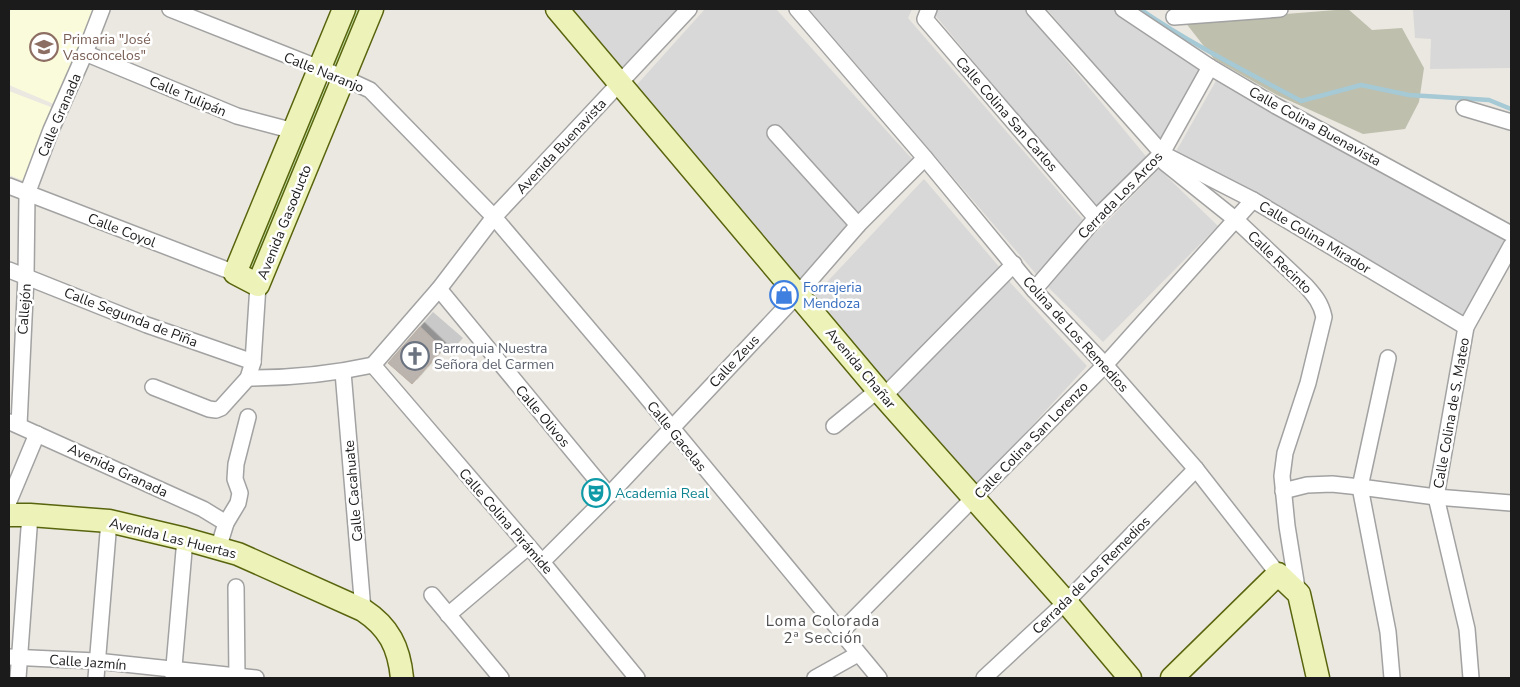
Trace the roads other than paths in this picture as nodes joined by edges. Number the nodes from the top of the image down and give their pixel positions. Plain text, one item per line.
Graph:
1 (102, 9) edge
2 (170, 9) edge
3 (344, 9) edge
4 (372, 9) edge
5 (557, 9) edge
6 (688, 9) edge
7 (797, 9) edge
8 (929, 9) edge
9 (1034, 9) edge
10 (1123, 9) edge
11 (1280, 9) edge
12 (1174, 17) dead end
13 (85, 53) junction
14 (1210, 67) junction
15 (320, 70) junction
16 (342, 78) junction
17 (620, 83) junction
18 (1464, 108) dead end
19 (1511, 122) edge
20 (294, 131) junction
21 (775, 133) dead end
22 (1162, 153) junction
23 (925, 158) junction
24 (9, 186) edge
25 (27, 194) junction
26 (1252, 200) junction
27 (494, 217) junction
28 (1096, 218) junction
29 (1235, 219) junction
30 (858, 225) junction
31 (1511, 234) edge
32 (1511, 246) edge
33 (1014, 264) junction
34 (9, 270) edge
35 (235, 273) junction
36 (26, 276) junction
37 (258, 286) junction
38 (439, 290) junction
39 (1034, 290) junction
40 (798, 294) junction
41 (1466, 327) junction
42 (1388, 358) dead end
43 (253, 362) junction
44 (1104, 364) junction
45 (15, 365) edge
46 (373, 365) junction
47 (343, 372) junction
48 (248, 378) junction
49 (153, 387) dead end
50 (881, 393) junction
51 (248, 417) dead end
52 (14, 423) edge
53 (834, 426) dead end
54 (671, 428) junction
55 (37, 434) junction
56 (1196, 469) junction
57 (1360, 486) junction
58 (1283, 491) junction
59 (609, 496) junction
60 (1436, 497) junction
61 (974, 498) junction
62 (9, 501) edge
63 (1511, 503) edge
64 (19, 515) edge
65 (109, 521) junction
66 (226, 523) junction
67 (185, 539) junction
68 (528, 547) junction
69 (218, 549) junction
70 (542, 562) junction
71 (1278, 574) junction
72 (236, 587) dead end
73 (432, 594) dead end
74 (1298, 594) junction
75 (1066, 602) junction
76 (363, 610) junction
77 (448, 615) junction
78 (840, 632) junction
79 (858, 654) junction
80 (14, 657) edge
81 (96, 661) junction
82 (173, 674) edge
83 (18, 678) edge
84 (96, 678) edge
85 (237, 678) edge
86 (256, 678) edge
87 (402, 678) edge
88 (501, 678) edge
89 (637, 678) edge
90 (815, 678) edge
91 (878, 678) edge
92 (984, 678) edge
93 (1130, 678) edge
94 (1172, 678) edge
95 (1318, 678) edge
96 (1392, 678) edge
97 (1471, 678) edge

1 - 13 street, Calle Granada
2 - 15 street, Calle Naranjo
3 - 15 street, Avenida Gasoducto
4 - 16 street, Avenida Gasoducto
5 - 17 street, Avenida Chañar
6 - 17 street, Avenida Buenavista
7 - 23 street, Colina de Los Remedios
8 - 28 street, Calle Colina San Carlos
9 - 22 street, Calle Recinto
10 - 14 street, Calle Colina Buenavista
11 - 12 street
13 - 20 street, Calle Tulipán
13 - 25 street, Calle Granada
14 - 22 street, Cerrada Los Arcos
14 - 31 street, Calle Colina Buenavista
15 - 16 street, Calle Naranjo
15 - 20 street, Avenida Gasoducto
16 - 27 street, Calle Naranjo
16 - 37 street, Avenida Gasoducto
17 - 27 street, Avenida Buenavista
17 - 40 street, Avenida Chañar
18 - 19 street
20 - 35 street, Avenida Gasoducto
21 - 30 street
22 - 26 street, Calle Colina Mirador
22 - 28 street, Cerrada Los Arcos
22 - 29 street, Calle Recinto
23 - 30 street, Calle Zeus
23 - 33 street, Colina de Los Remedios
24 - 25 street, Calle Coyol
25 - 35 street, Calle Coyol
25 - 36 street, Callejón
26 - 29 street, Calle Colina San Lorenzo
26 - 41 street, Calle Colina Mirador
27 - 38 street, Avenida Buenavista
27 - 54 street, Calle Gacelas
28 - 39 street, Cerrada Los Arcos
29 - 44 street, Calle Colina San Lorenzo
29 - 58 street, Calle Recinto
30 - 40 street, Calle Zeus
32 - 41 street, Calle Colina de S. Mateo
33 - 39 street, Colina de Los Remedios
33 - 50 street
34 - 36 street, Calle Segunda de Piña
35 - 37 street, Avenida Gasoducto
36 - 43 street, Calle Segunda de Piña
36 - 45 street, Callejón
37 - 43 street
38 - 46 street, Avenida Buenavista
38 - 59 street, Calle Olivos
39 - 44 street, Colina de Los Remedios
40 - 50 street, Avenida Chañar
40 - 54 street, Calle Zeus
41 - 60 street, Calle Colina de S. Mateo
42 - 57 street
43 - 48 street
44 - 56 street, Colina de Los Remedios
44 - 61 street, Calle Colina San Lorenzo
45 - 52 street, Callejón
46 - 47 street
46 - 68 street, Calle Colina Pirámide
47 - 48 street
47 - 76 street, Calle Cacahuate
48 - 49 street
50 - 53 street
50 - 61 street, Avenida Chañar
51 - 66 street
52 - 55 street, Avenida Granada
54 - 59 street, Calle Zeus
54 - 78 street, Calle Gacelas
55 - 62 street
55 - 66 street, Avenida Granada
56 - 71 street, Colina de Los Remedios
56 - 75 street, Cerrada de Los Remedios
57 - 58 street
57 - 60 street
57 - 96 street
58 - 74 street, Calle Recinto
59 - 70 street, Calle Zeus
60 - 63 street
60 - 97 street, Calle Colina de S. Mateo
61 - 75 street, Avenida Chañar
61 - 78 street, Calle Colina San Lorenzo
64 - 65 street, Avenida Las Huertas
64 - 80 street
65 - 67 street, Avenida Las Huertas
65 - 81 street
66 - 69 street
67 - 69 street, Avenida Las Huertas
67 - 82 street
68 - 70 street, Calle Colina Pirámide
68 - 77 street
69 - 76 street, Avenida Las Huertas
70 - 89 street, Calle Colina Pirámide
71 - 74 street, Colina de Los Remedios
71 - 94 street
72 - 85 street
73 - 77 street
74 - 95 street
75 - 92 street, Cerrada de Los Remedios
75 - 93 street, Avenida Chañar
76 - 87 street, Avenida Las Huertas
77 - 88 street
78 - 79 street, Calle Gacelas
79 - 90 street
79 - 91 street, Calle Gacelas
80 - 81 street, Calle Jazmín
80 - 83 street
81 - 82 street, Calle Jazmín
81 - 84 street
82 - 85 street, Calle Jazmín
85 - 86 street, Calle Jazmín

